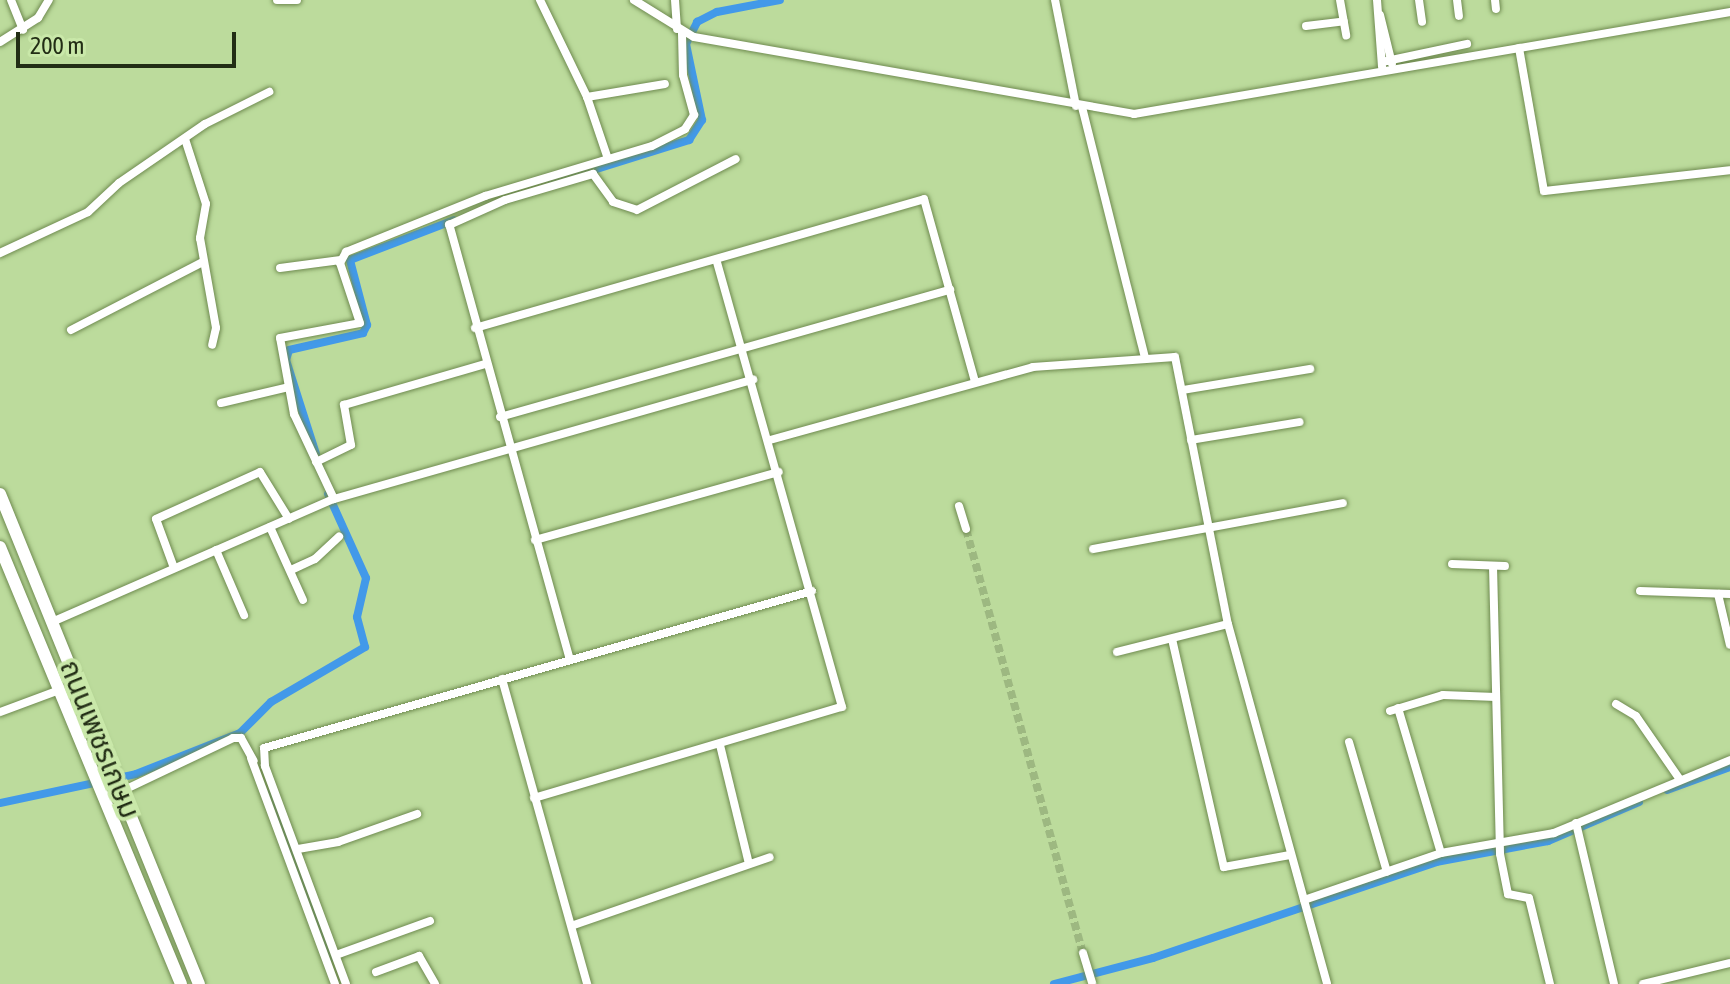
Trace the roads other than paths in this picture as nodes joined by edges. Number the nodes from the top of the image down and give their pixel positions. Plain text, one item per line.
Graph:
1 (11, 0) edge
2 (49, 0) edge
3 (277, 0) edge
4 (297, 0) edge
5 (540, 0) edge
6 (634, 0) edge
7 (675, 0) edge
8 (1055, 0) edge
9 (1340, 0) edge
10 (1377, 0) edge
11 (1419, 0) edge
12 (1457, 0) edge
13 (1730, 12) edge
14 (1459, 16) dead end
15 (1344, 21) junction
16 (1422, 22) dead end
17 (1306, 26) dead end
18 (23, 30) junction
19 (681, 32) junction
20 (1346, 35) dead end
21 (0, 42) edge
22 (1467, 44) dead end
23 (1519, 48) junction
24 (1387, 61) junction
25 (1394, 72) junction
26 (1383, 73) junction
27 (665, 84) dead end
28 (269, 92) dead end
29 (587, 97) junction
30 (1079, 106) junction
31 (185, 139) junction
32 (608, 159) junction
33 (736, 159) dead end
34 (1730, 170) edge
35 (0, 253) edge
36 (340, 260) junction
37 (716, 260) junction
38 (203, 262) junction
39 (280, 268) dead end
40 (950, 290) junction
41 (475, 328) junction
42 (71, 330) dead end
43 (212, 345) dead end
44 (743, 347) junction
45 (1145, 358) junction
46 (485, 364) junction
47 (1310, 369) dead end
48 (753, 380) junction
49 (975, 382) junction
50 (285, 388) junction
51 (1183, 390) junction
52 (221, 403) dead end
53 (500, 417) junction
54 (1300, 422) dead end
55 (770, 440) junction
56 (1191, 440) junction
57 (510, 450) junction
58 (316, 462) junction
59 (779, 472) junction
60 (0, 494) edge
61 (331, 500) junction
62 (1343, 503) dead end
63 (959, 506) dead end
64 (289, 519) junction
65 (1206, 526) junction
66 (270, 527) junction
67 (966, 529) tunnel mouth
68 (339, 537) dead end
69 (535, 540) junction
70 (0, 547) edge
71 (1093, 549) dead end
72 (216, 550) junction
73 (1452, 564) dead end
74 (1493, 566) junction
75 (1505, 566) dead end
76 (174, 568) junction
77 (291, 570) junction
78 (812, 591) junction
79 (1640, 591) dead end
80 (1718, 594) junction
81 (1730, 594) edge
82 (303, 600) dead end
83 (244, 615) dead end
84 (52, 622) junction
85 (1228, 624) junction
86 (1172, 639) junction
87 (1730, 645) edge
88 (1117, 652) dead end
89 (570, 660) junction
90 (502, 679) junction
91 (59, 690) junction
92 (1496, 697) junction
93 (1616, 704) dead end
94 (0, 712) edge
95 (1349, 742) dead end
96 (720, 745) junction
97 (252, 760) junction
98 (1730, 760) edge
99 (264, 766) junction
100 (1679, 778) junction
101 (118, 783) junction
102 (534, 798) junction
103 (417, 814) dead end
104 (1577, 827) junction
105 (1499, 848) junction
106 (298, 849) junction
107 (1441, 853) junction
108 (1290, 855) junction
109 (770, 857) dead end
110 (749, 864) junction
111 (1387, 872) junction
112 (1305, 904) junction
113 (430, 921) dead end
114 (574, 925) junction
115 (1083, 953) tunnel mouth
116 (336, 955) junction
117 (1730, 963) edge
118 (376, 972) dead end
119 (1091, 980) edge
120 (181, 984) edge
121 (199, 984) edge
122 (335, 984) edge
123 (346, 984) edge
124 (435, 984) edge
125 (587, 984) edge
126 (1327, 984) edge
127 (1550, 984) edge
128 (1614, 984) edge
129 (1643, 984) edge

1 - 18 street
2 - 18 street
3 - 4 street
5 - 29 street
6 - 19 street
7 - 19 street
8 - 30 street
9 - 15 street
10 - 24 street
11 - 16 street
12 - 14 street
13 - 23 street
15 - 17 street
15 - 20 street
18 - 21 street
19 - 30 street
19 - 32 street
22 - 24 street
23 - 25 street
23 - 34 street
24 - 25 street
24 - 26 street
25 - 26 street
26 - 30 street
27 - 29 street
28 - 31 street
29 - 32 street
30 - 45 street
31 - 35 street
31 - 38 street
32 - 36 street
33 - 41 street
36 - 39 street
36 - 50 street
37 - 40 street
37 - 41 street
37 - 44 street
38 - 42 street
38 - 43 street
40 - 44 street
40 - 49 street
41 - 46 street
44 - 48 street
44 - 53 street
45 - 49 street
45 - 51 street
46 - 53 street
46 - 58 street
47 - 51 street
48 - 55 street
48 - 57 street
49 - 55 street
50 - 52 street
50 - 58 street
51 - 56 street
53 - 57 street
54 - 56 street
55 - 59 street
56 - 65 street
57 - 61 street
57 - 69 street
58 - 61 street
59 - 69 street
59 - 78 street
60 - 84 main road, ถนนเพชรเกษม
61 - 64 street
62 - 65 street
63 - 67 street
64 - 66 street
64 - 76 street
65 - 71 street
65 - 85 street
66 - 72 street
66 - 77 street
68 - 77 street
69 - 89 street
70 - 91 main road, ถนนเพชรเกษม
72 - 76 street
72 - 83 street
73 - 74 street
74 - 75 street
74 - 92 street
76 - 84 street
77 - 82 street
78 - 89 street
78 - 96 street
79 - 80 street
80 - 81 street
80 - 87 street
84 - 101 main road, ถนนเพชรเกษม
85 - 86 street
85 - 108 street
86 - 88 street
86 - 108 street
89 - 90 street
90 - 99 street
90 - 102 street
91 - 94 street
91 - 120 main road, ถนนเพชรเกษม
92 - 105 street
92 - 107 street
93 - 100 street
95 - 111 street
96 - 102 street
96 - 110 street
97 - 99 street
97 - 101 street
97 - 122 street
98 - 100 street
99 - 106 street
100 - 104 street
101 - 121 main road, ถนนเพชรเกษม
102 - 114 street
103 - 106 street
104 - 105 street
104 - 128 street
105 - 107 street
105 - 127 street
106 - 116 street
107 - 111 street
108 - 112 street
109 - 110 street
110 - 114 street
111 - 112 street
112 - 126 street
113 - 116 street
114 - 125 street
115 - 119 street
116 - 123 street
117 - 129 street
118 - 124 street

